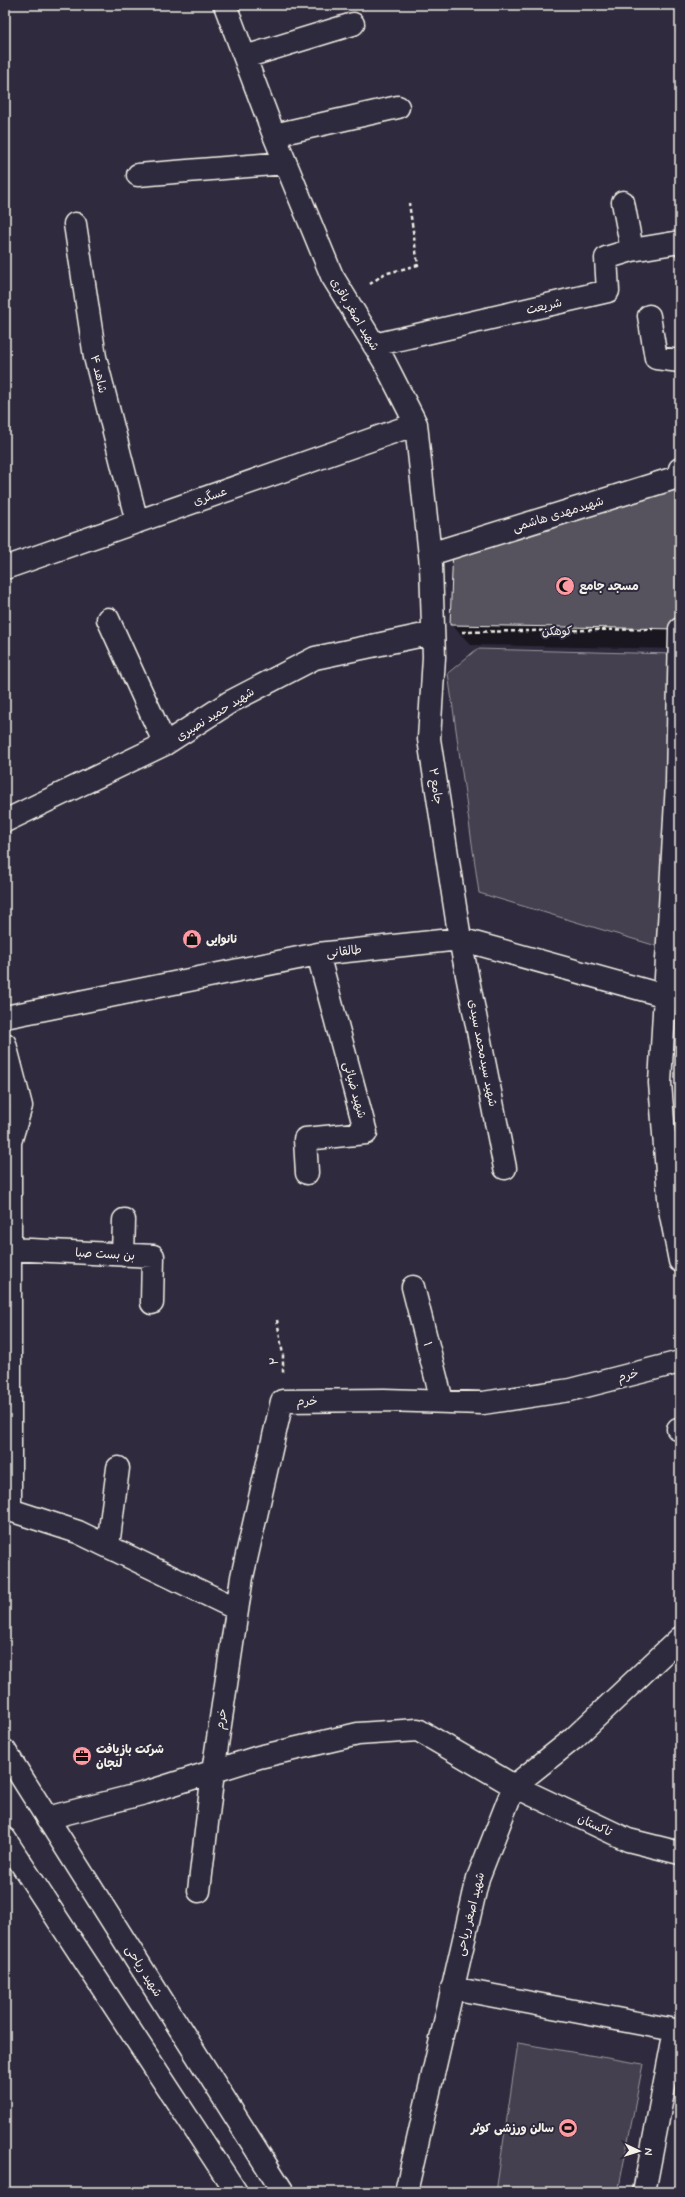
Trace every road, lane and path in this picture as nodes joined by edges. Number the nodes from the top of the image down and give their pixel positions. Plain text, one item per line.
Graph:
1 (225, 5) edge
2 (353, 24) dead end
3 (245, 57) junction
4 (398, 107) dead end
5 (274, 135) junction
6 (285, 163) junction
7 (138, 175) dead end
8 (623, 202) dead end
9 (409, 203) dead end
10 (75, 224) dead end
11 (680, 242) edge
12 (632, 250) junction
13 (346, 299) junction
14 (649, 316) dead end
15 (374, 345) junction
16 (680, 361) edge
17 (416, 424) junction
18 (680, 469) edge
19 (137, 522) junction
20 (430, 554) junction
21 (5, 568) edge
22 (108, 619) dead end
23 (680, 629) edge
24 (433, 633) junction
25 (679, 737) edge
26 (165, 744) junction
27 (5, 821) edge
28 (460, 939) junction
29 (318, 954) junction
30 (673, 999) edge
31 (5, 1018) edge
32 (5, 1044) edge
33 (506, 1168) dead end
34 (306, 1173) dead end
35 (124, 1220) dead end
36 (10, 1249) junction
37 (123, 1255) junction
38 (680, 1261) edge
39 (413, 1287) dead end
40 (152, 1303) dead end
41 (277, 1320) dead end
42 (680, 1362) edge
43 (442, 1401) junction
44 (282, 1402) junction
45 (118, 1468) dead end
46 (7, 1510) edge
47 (108, 1546) junction
48 (238, 1609) junction
49 (680, 1638) edge
50 (5, 1751) edge
51 (213, 1772) junction
52 (514, 1786) junction
53 (47, 1818) junction
54 (5, 1839) edge
55 (680, 1853) edge
56 (199, 1891) dead end
57 (452, 1988) junction
58 (677, 2030) edge
59 (236, 2192) edge
60 (284, 2192) edge
61 (406, 2192) edge
62 (644, 2192) edge

1 - 3 street, شهید اصغر باقری
2 - 3 street
3 - 5 street, شهید اصغر باقری
4 - 5 street
5 - 6 street, شهید اصغر باقری
6 - 7 street
6 - 13 street, شهید اصغر باقری
8 - 12 street
9 - 13 path
10 - 19 street, شاهد ۴
11 - 12 street, شریعت
12 - 15 street, شریعت
13 - 15 street, شهید اصغر باقری
14 - 16 street
15 - 17 street, شهید اصغر باقری
17 - 19 street, عسگری
17 - 20 street, شهید اصغر باقری
18 - 20 street, شهیدمهدی هاشمی
19 - 21 street, عسگری
20 - 24 street, شهید اصغر باقری
22 - 26 street
23 - 24 path, کوهکن
23 - 25 street
24 - 26 street, شهید حمید نصیری
24 - 28 street, جامع ۲
25 - 30 street
26 - 27 street, شهید حمید نصیری
28 - 29 street, طالقانی
28 - 30 street, طالقانی
28 - 33 street, شهید سیدمحمد سیدی
29 - 31 street, طالقانی
29 - 34 street, شهید ضیائی
30 - 38 street
32 - 36 street
35 - 37 street
36 - 37 street, بن بست صبا
36 - 46 street
37 - 40 street, بن بست صبا
39 - 43 street, ۱
41 - 44 path, ۲
42 - 43 street, خرم
43 - 44 street, خرم
44 - 48 street, خرم
45 - 47 street
46 - 47 street
47 - 48 street
48 - 51 street, خرم
49 - 52 street
50 - 53 street, شهید ریاحی
51 - 52 street, تاکستان
51 - 53 street, تاکستان
51 - 56 street, خرم
52 - 55 street, تاکستان
52 - 57 street, شهید اصغر ریاحی
53 - 60 street, شهید ریاحی
54 - 59 street
57 - 58 street
57 - 61 street, شهید اصغر ریاحی
58 - 62 street

